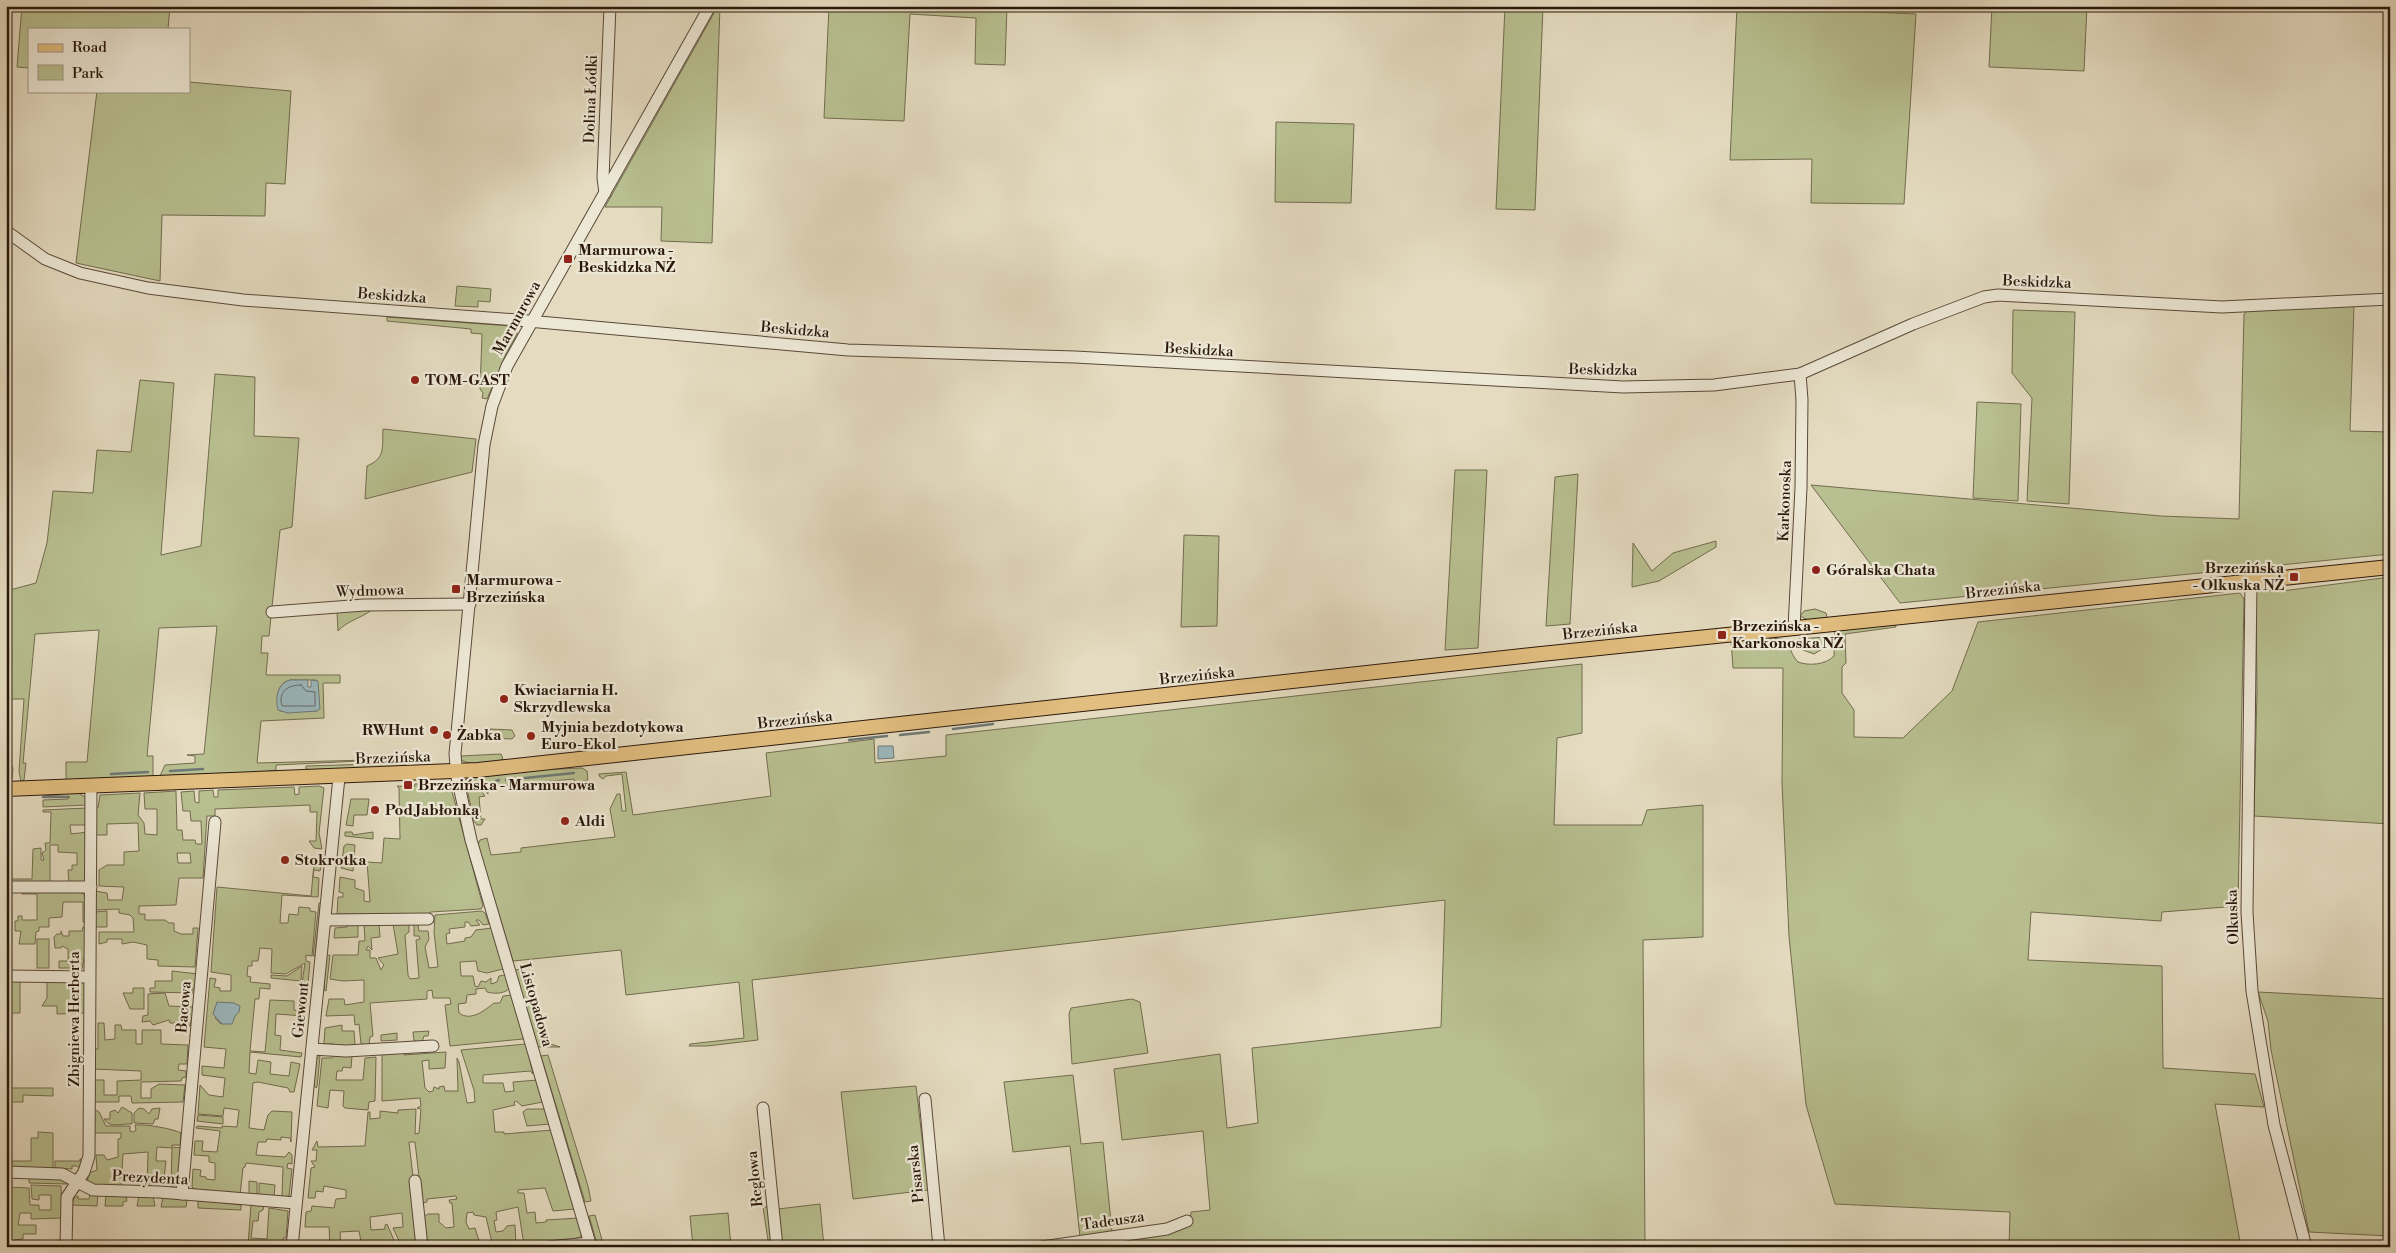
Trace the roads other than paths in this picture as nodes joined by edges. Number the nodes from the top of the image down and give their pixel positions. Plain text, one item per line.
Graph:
1 (610, 6) edge
2 (710, 6) edge
3 (605, 193) junction
4 (6, 231) edge
5 (2390, 299) edge
6 (531, 322) junction
7 (1800, 374) junction
8 (2390, 567) edge
9 (2251, 581) junction
10 (470, 604) junction
11 (272, 612) dead end
12 (1794, 628) junction
13 (456, 771) junction
14 (339, 777) junction
15 (91, 786) junction
16 (6, 789) edge
17 (215, 822) dead end
18 (6, 887) edge
19 (91, 887) junction
20 (428, 919) dead end
21 (325, 920) junction
22 (6, 976) edge
23 (90, 977) junction
24 (433, 1046) dead end
25 (312, 1049) junction
26 (925, 1099) dead end
27 (763, 1108) dead end
28 (6, 1172) edge
29 (415, 1181) dead end
30 (77, 1182) junction
31 (182, 1194) junction
32 (296, 1204) junction
33 (1187, 1221) dead end
34 (590, 1245) edge
35 (66, 1247) edge
36 (292, 1247) edge
37 (422, 1247) edge
38 (548, 1247) edge
39 (777, 1247) edge
40 (940, 1247) edge
41 (1042, 1247) edge
42 (2306, 1247) edge

1 - 3 street, Dolina Łódki
2 - 3 street, Marmurowa
3 - 6 street, Marmurowa
4 - 6 street, Beskidzka
5 - 7 street, Beskidzka
6 - 7 street, Beskidzka
6 - 10 street, Marmurowa
7 - 12 street, Karkonoska
8 - 9 main road, Brzezińska
9 - 12 main road, Brzezińska
9 - 42 street, Olkuska
10 - 11 street, Wydmowa
10 - 13 street, Marmurowa
12 - 13 main road, Brzezińska
13 - 14 main road, Brzezińska
13 - 34 street, Listopadowa
14 - 15 main road, Brzezińska
14 - 21 street, Giewont
15 - 16 main road, Brzezińska
15 - 19 street, Zbigniewa Herberta
17 - 31 street, Bacowa
18 - 19 street
19 - 23 street, Zbigniewa Herberta
20 - 21 street
21 - 25 street, Giewont
22 - 23 street
23 - 30 street, Zbigniewa Herberta
24 - 25 street
25 - 32 street, Giewont
26 - 40 street, Pisarska
27 - 39 street, Reglowa
28 - 30 street, Prezydenta
29 - 37 street
30 - 31 street, Prezydenta
30 - 35 street, Zbigniewa Herberta
31 - 32 street, Prezydenta
32 - 36 street, Giewont
33 - 41 street, Tadeusza
34 - 38 street

